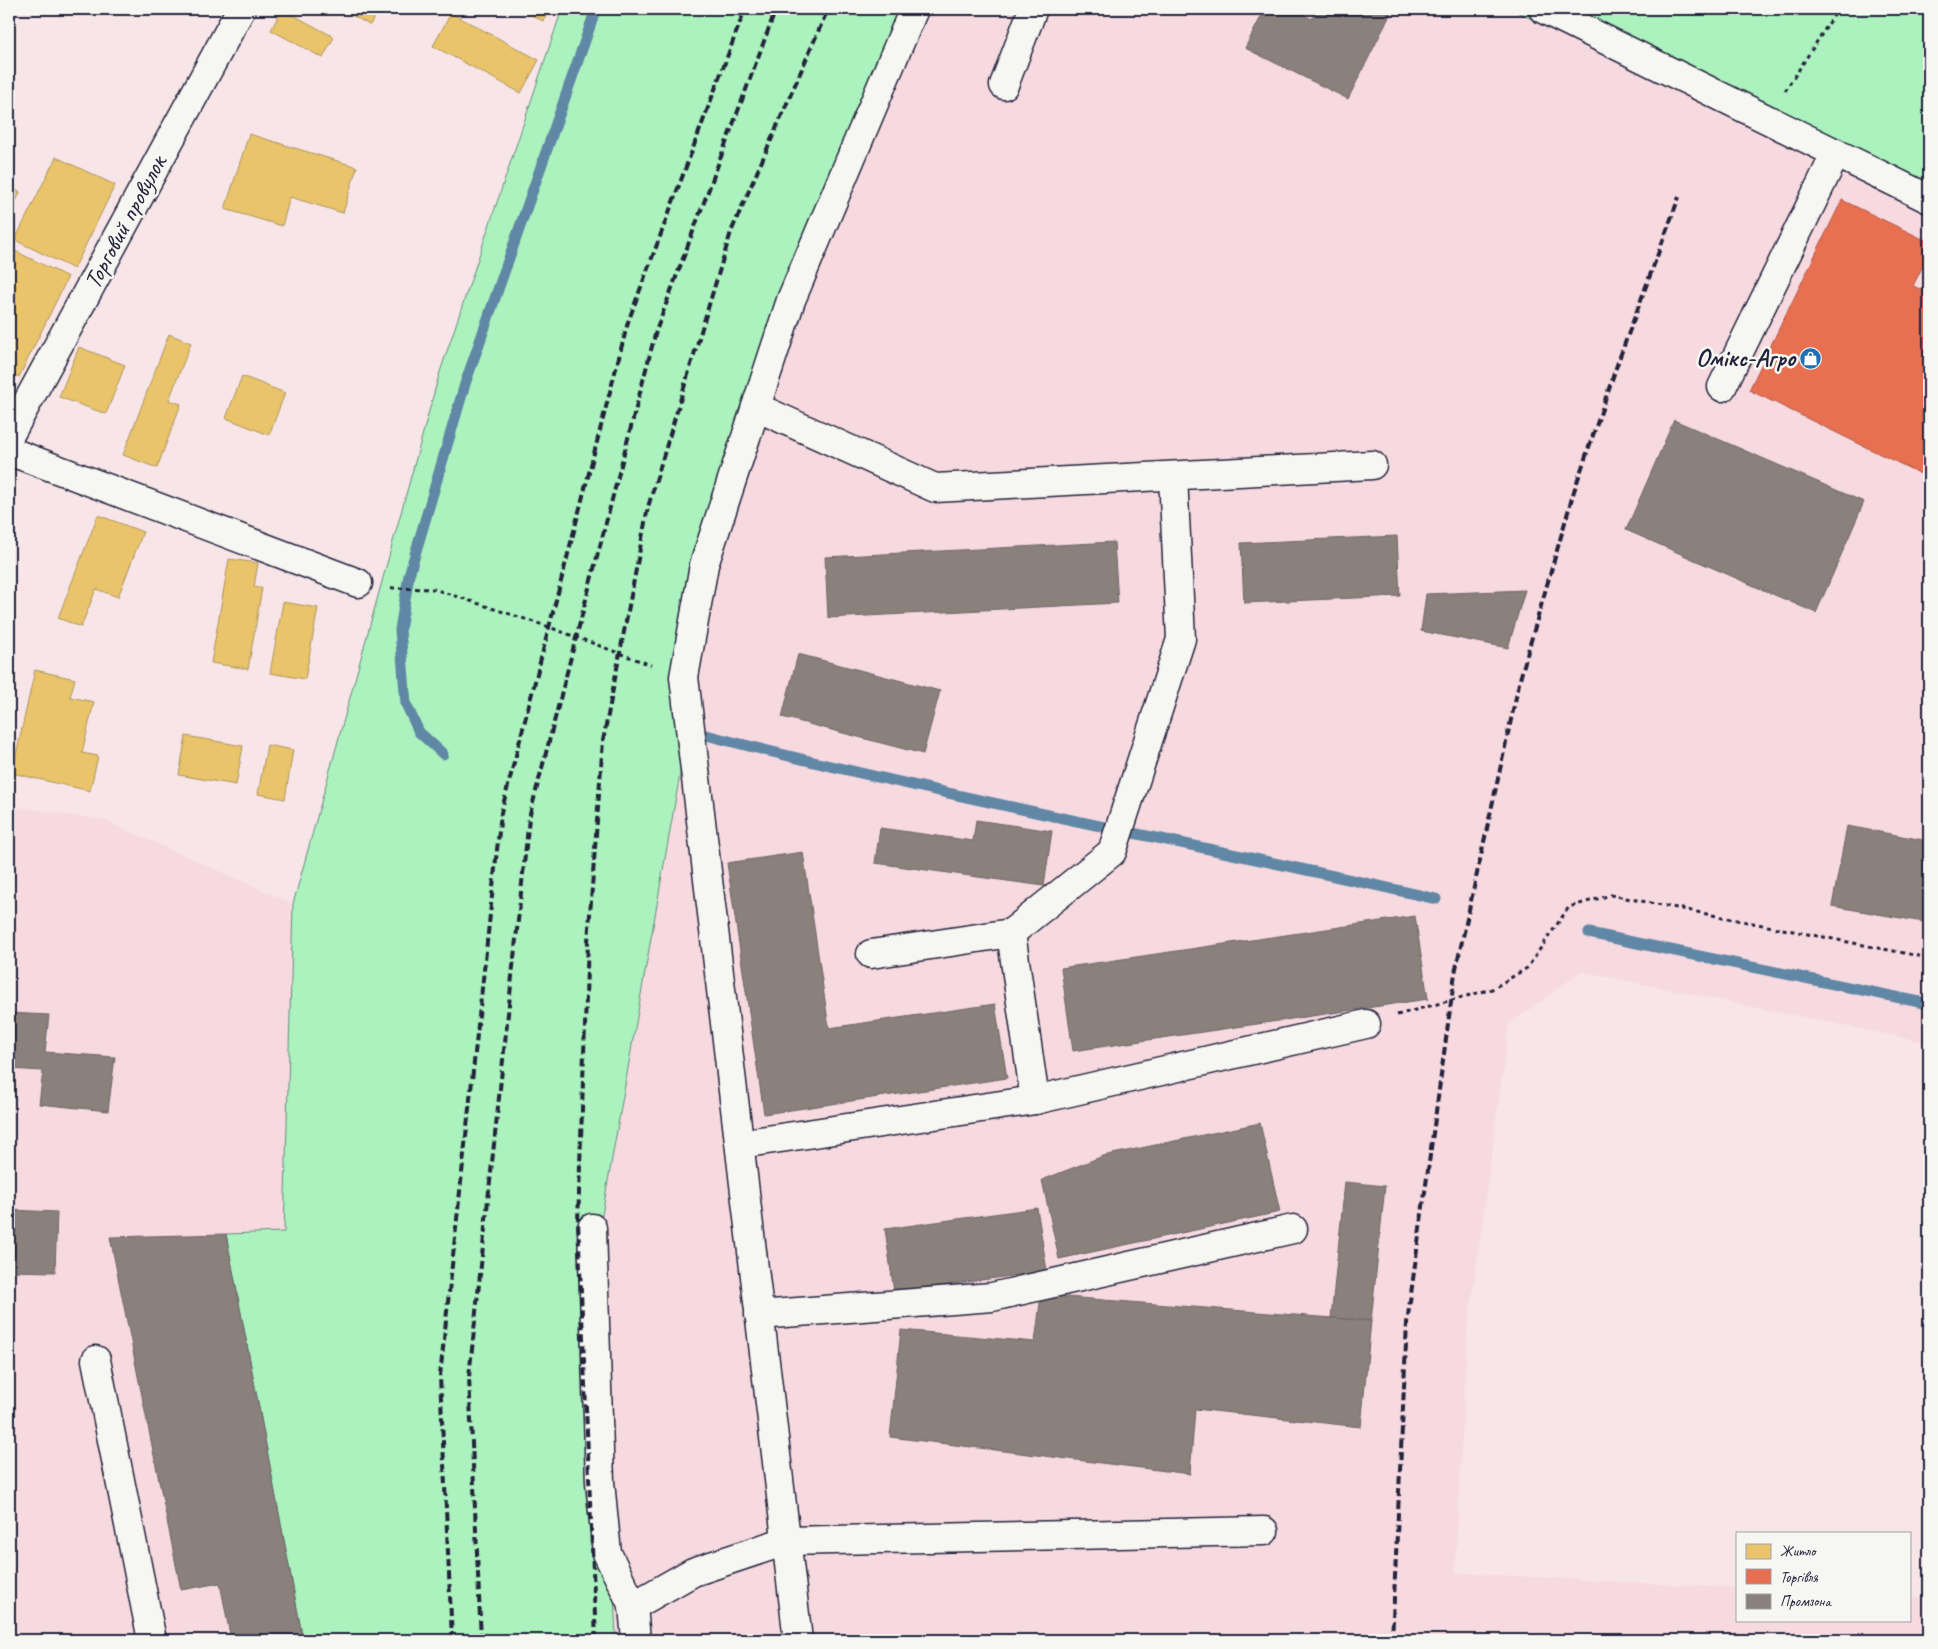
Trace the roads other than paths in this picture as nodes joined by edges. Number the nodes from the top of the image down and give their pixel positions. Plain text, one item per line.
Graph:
1 (240, 9) edge
2 (914, 9) edge
3 (1033, 9) edge
4 (1543, 9) edge
5 (1004, 85) dead end
6 (1836, 153) junction
7 (1929, 199) edge
8 (1722, 387) dead end
9 (756, 407) junction
10 (9, 436) edge
11 (9, 451) edge
12 (1372, 465) dead end
13 (1173, 476) junction
14 (358, 584) dead end
15 (1011, 933) junction
16 (871, 954) dead end
17 (1366, 1024) road end
18 (1035, 1100) junction
19 (740, 1144) junction
20 (592, 1228) dead end
21 (1293, 1229) dead end
22 (760, 1314) junction
23 (96, 1360) dead end
24 (1264, 1531) dead end
25 (786, 1541) junction
26 (633, 1606) junction
27 (152, 1640) edge
28 (636, 1640) edge
29 (798, 1640) edge

1 - 10 street, Торговий провулок
2 - 9 street
3 - 5 street
4 - 6 street
6 - 7 street
6 - 8 street
9 - 13 street
9 - 19 street
11 - 14 street
12 - 13 street
13 - 15 street
15 - 16 street
15 - 18 street
17 - 18 street
18 - 19 street
19 - 22 street
20 - 26 street
21 - 22 street
22 - 25 street
23 - 27 street
24 - 25 street
25 - 26 street
25 - 29 street
26 - 28 street

